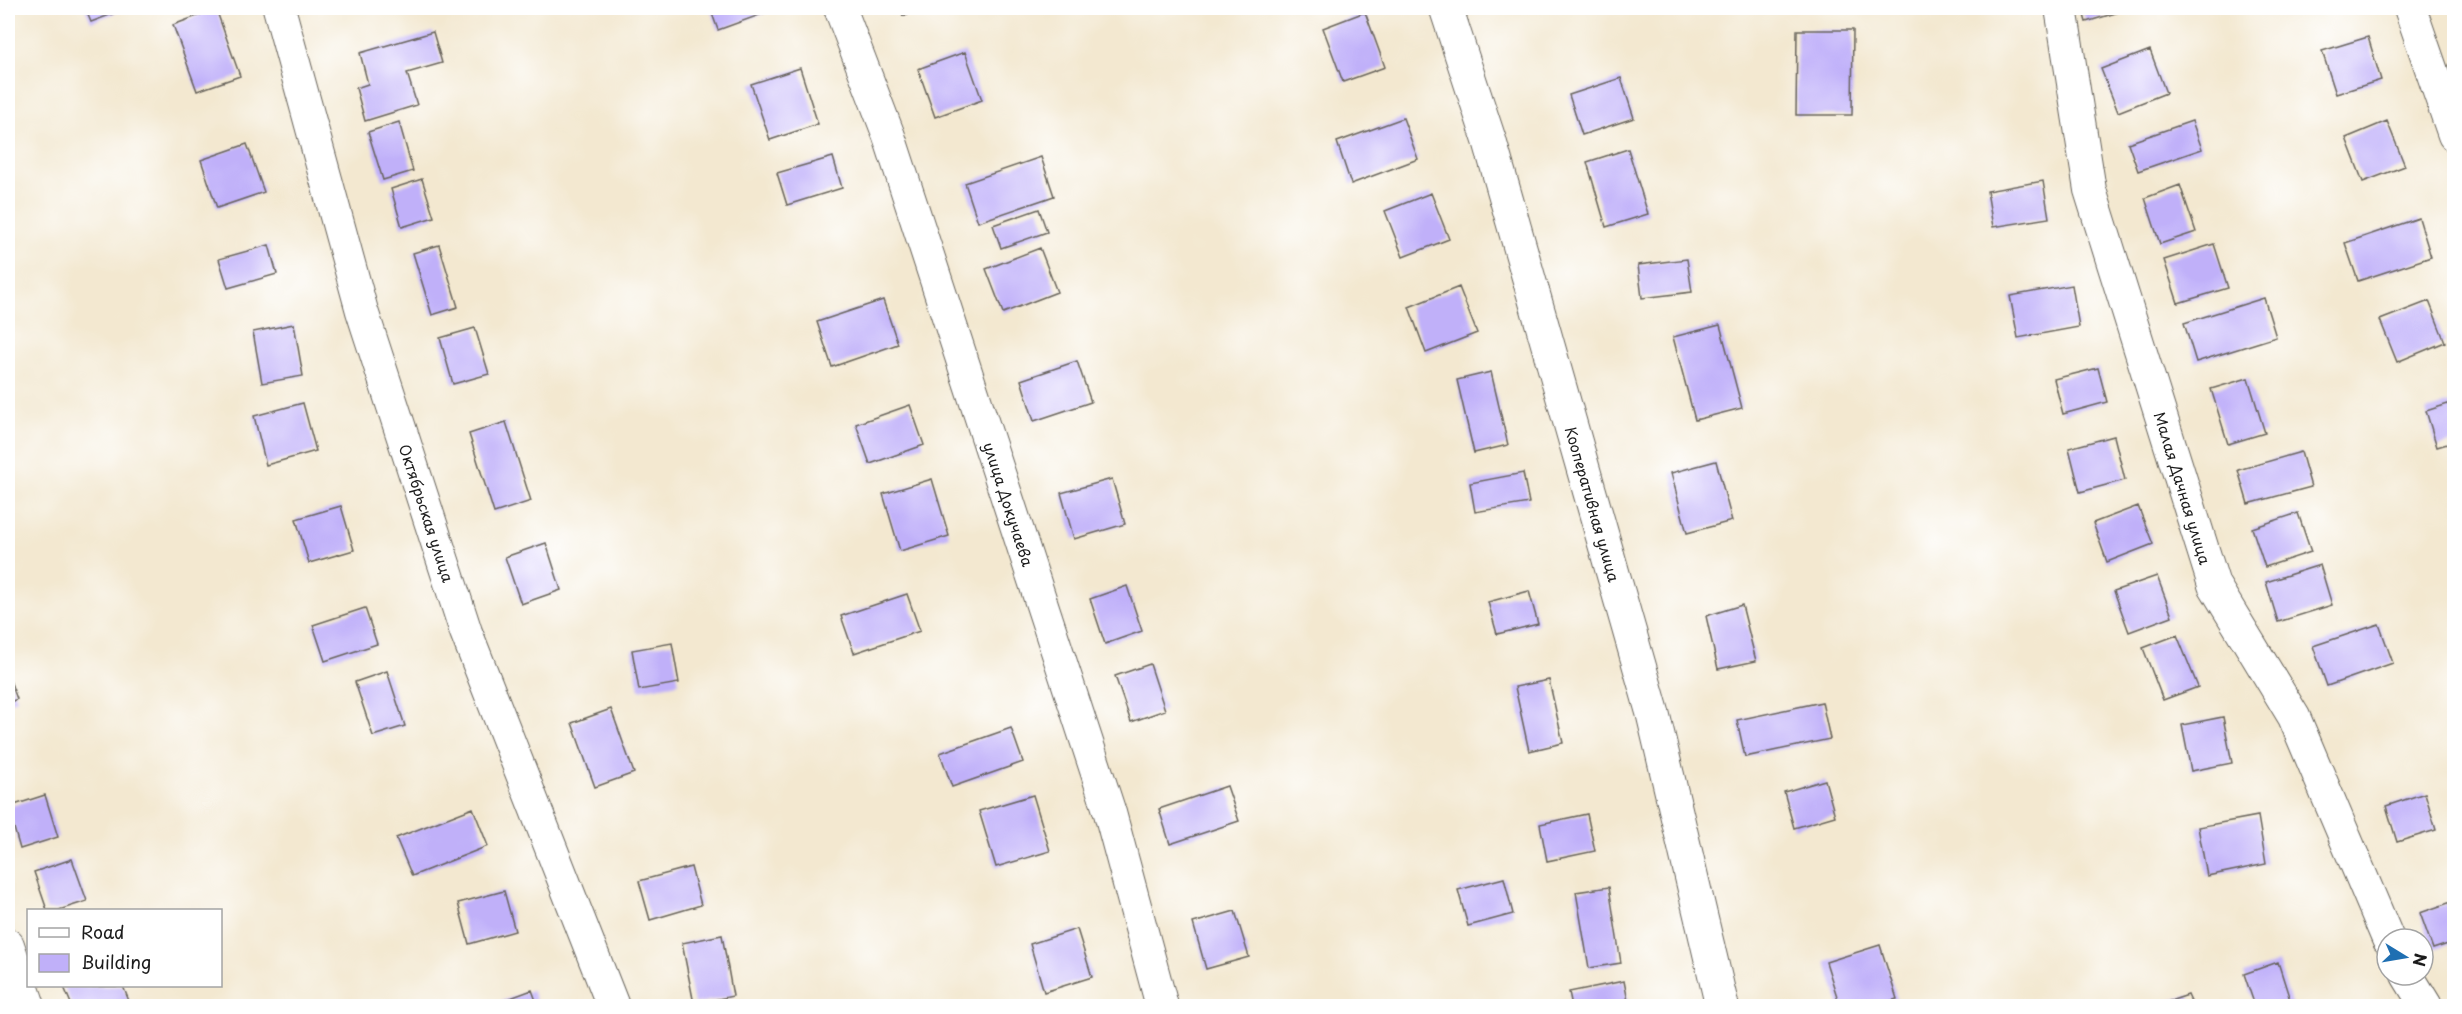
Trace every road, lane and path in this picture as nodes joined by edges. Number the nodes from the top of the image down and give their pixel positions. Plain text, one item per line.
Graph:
1 (279, 8) edge
2 (840, 8) edge
3 (1446, 8) edge
4 (2061, 8) edge
5 (2410, 8) edge
6 (2454, 135) edge
7 (2383, 927) edge
8 (8, 945) edge
9 (2414, 987) edge
10 (29, 1006) edge
11 (614, 1006) edge
12 (1162, 1006) edge
13 (1722, 1006) edge
14 (2426, 1006) edge

1 - 11 street, Октябрьская улица
2 - 12 street, улица Докучаева
3 - 13 street, Кооперативная улица
4 - 7 street, Малая Дачная улица
5 - 6 street
8 - 10 street
9 - 14 street

